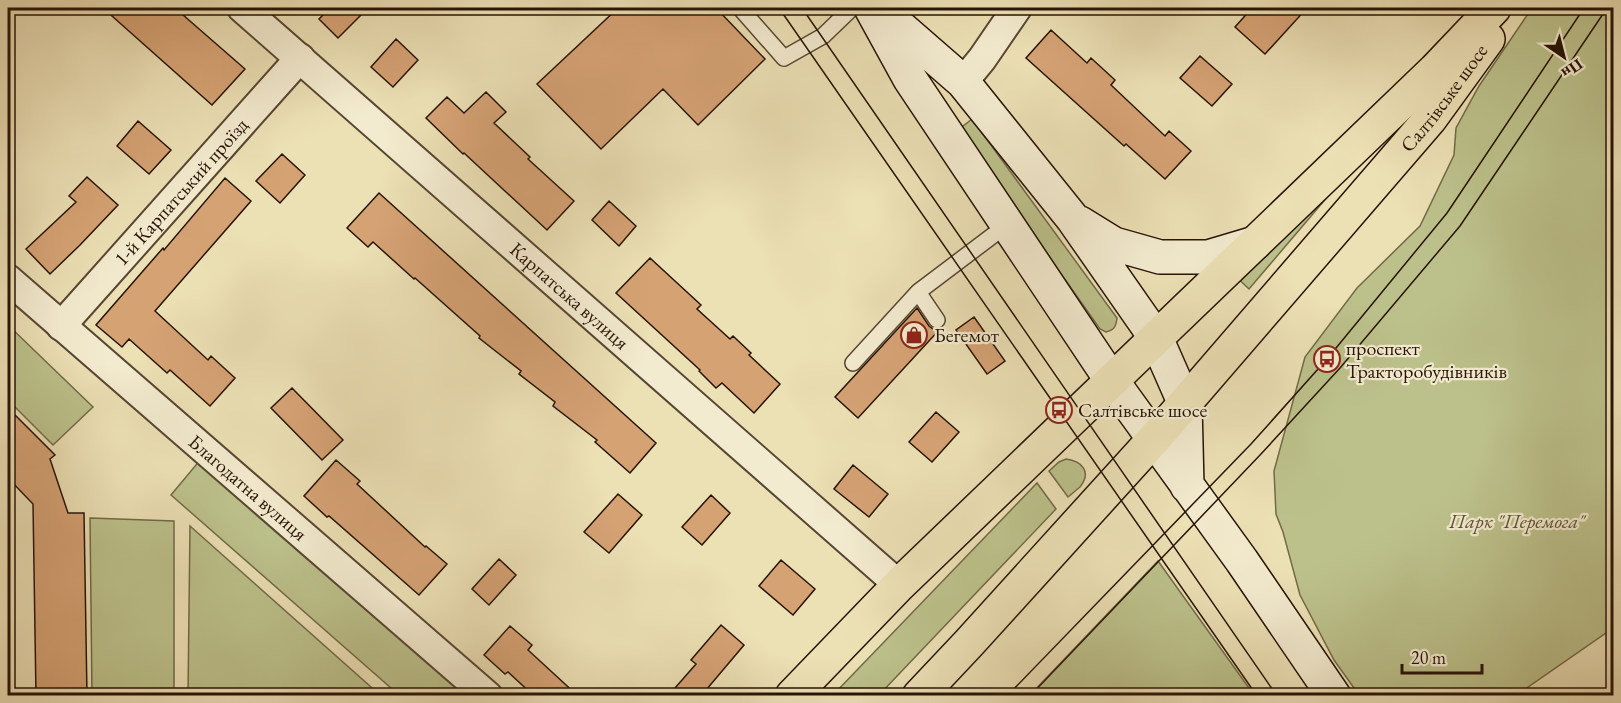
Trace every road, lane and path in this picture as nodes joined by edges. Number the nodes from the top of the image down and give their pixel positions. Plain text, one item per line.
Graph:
1 (243, 8) edge
2 (740, 8) edge
3 (852, 8) edge
4 (870, 8) edge
5 (878, 8) edge
6 (1017, 8) edge
7 (1494, 8) edge
8 (1509, 8) edge
9 (300, 58) junction
10 (963, 81) junction
11 (1073, 219) junction
12 (1008, 224) junction
13 (1255, 243) junction
14 (8, 279) edge
15 (918, 292) junction
16 (937, 320) dead end
17 (61, 326) junction
18 (1156, 338) junction
19 (853, 363) dead end
20 (1112, 381) junction
21 (1185, 404) junction
22 (1154, 439) junction
23 (1187, 486) junction
24 (899, 585) junction
25 (488, 696) edge
26 (792, 696) edge
27 (919, 696) edge
28 (1334, 696) edge

1 - 9 street, Карпатська вулиця
2 - 3 lane
4 - 12 main road
5 - 10 main road
6 - 10 street
7 - 13 main road, Салтівське шосе
8 - 21 main road, Салтівське шосе
9 - 17 street, 1-й Карпатський проїзд
9 - 24 street, Карпатська вулиця
10 - 11 main road
11 - 13 main road
11 - 18 main road
12 - 15 lane
12 - 20 main road
13 - 18 main road, Салтівське шосе
14 - 17 street, Благодатна вулиця
15 - 16 lane
15 - 19 lane
17 - 25 street, Благодатна вулиця
18 - 20 main road, Салтівське шосе
18 - 21 main road
20 - 22 main road
20 - 24 main road, Салтівське шосе
21 - 22 main road, Салтівське шосе
21 - 23 main road
22 - 23 main road
22 - 27 main road, Салтівське шосе
23 - 28 main road
24 - 26 main road, Салтівське шосе

